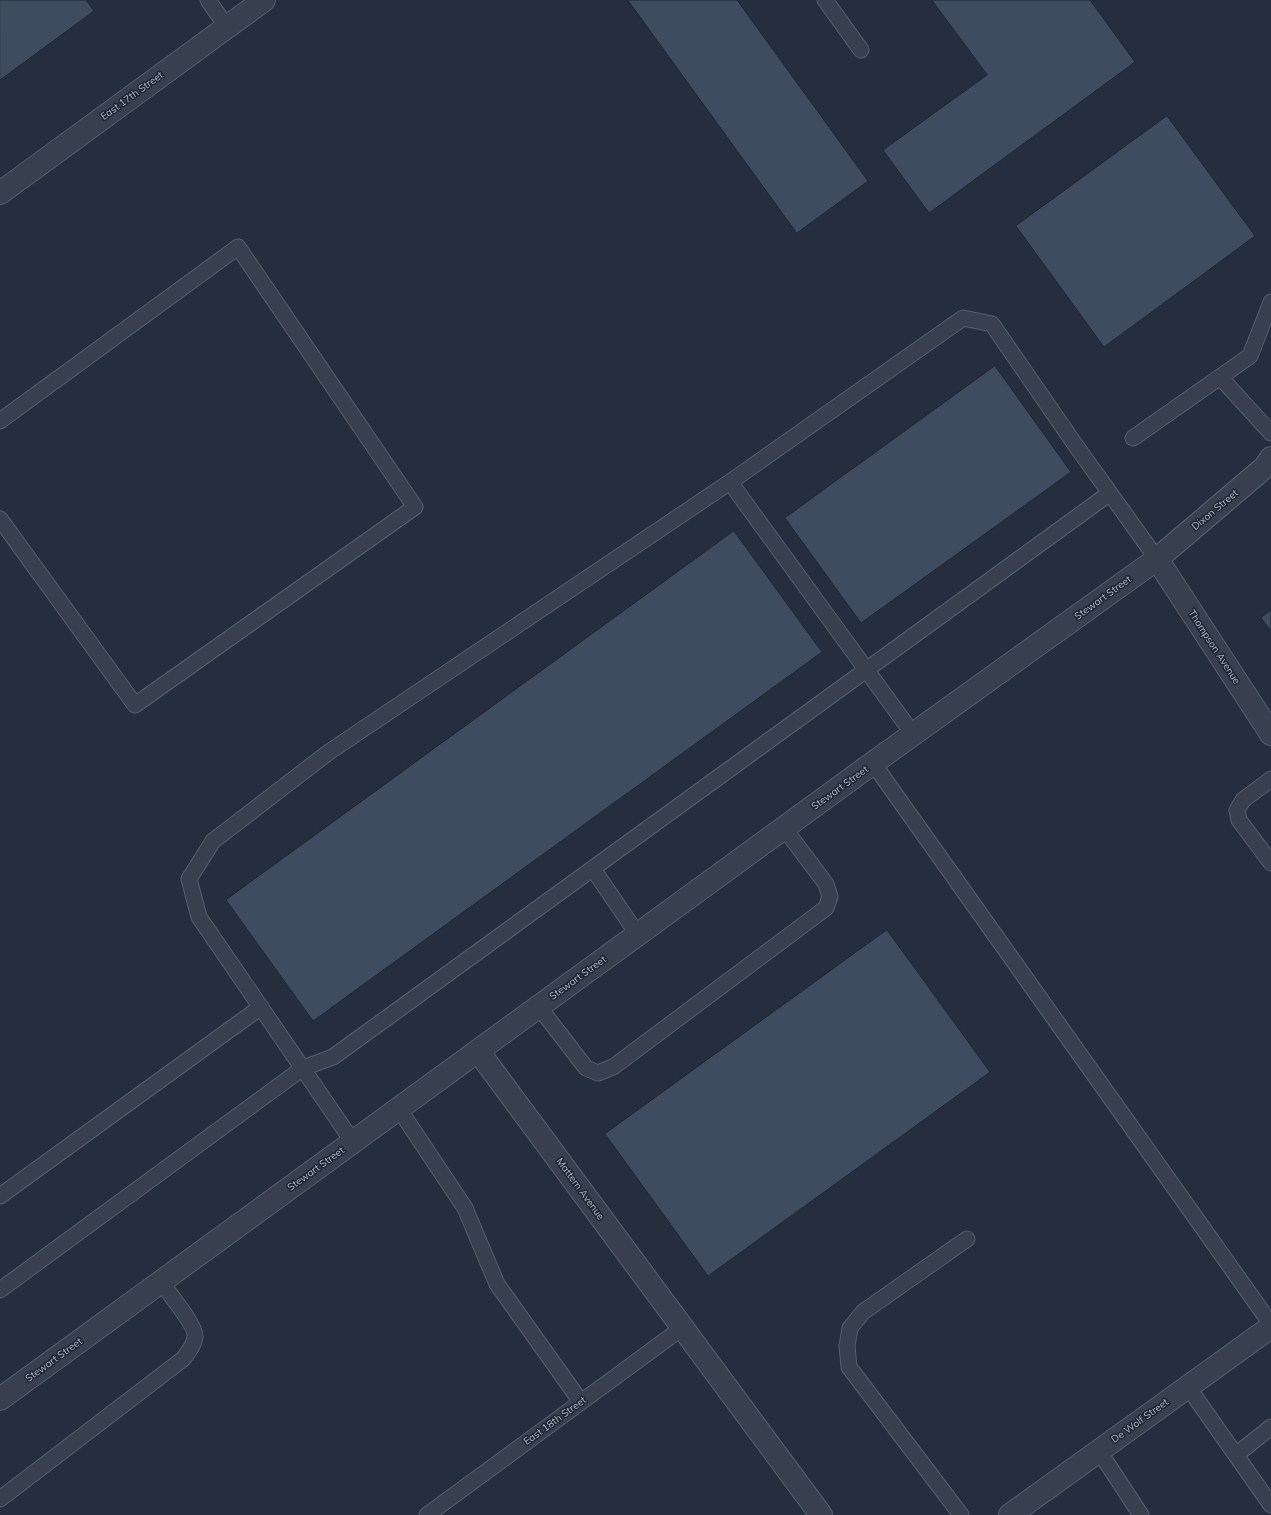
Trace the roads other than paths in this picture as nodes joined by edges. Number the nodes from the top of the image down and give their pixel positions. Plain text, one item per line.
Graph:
1 (208, 0) edge
2 (264, 0) edge
3 (825, 0) edge
4 (227, 27) junction
5 (862, 50) dead end
6 (0, 193) edge
7 (1271, 302) edge
8 (1220, 377) junction
9 (0, 421) edge
10 (1271, 433) edge
11 (1133, 438) dead end
12 (1271, 458) edge
13 (730, 482) junction
14 (1110, 493) junction
15 (0, 518) edge
16 (1157, 559) junction
17 (866, 670) junction
18 (913, 734) junction
19 (1271, 734) edge
20 (873, 763) junction
21 (1271, 779) edge
22 (784, 828) junction
23 (1271, 863) edge
24 (592, 869) junction
25 (638, 934) junction
26 (261, 1007) junction
27 (539, 1007) junction
28 (478, 1051) junction
29 (303, 1068) junction
30 (399, 1109) junction
31 (353, 1142) junction
32 (0, 1196) edge
33 (967, 1239) dead end
34 (161, 1282) junction
35 (0, 1290) edge
36 (1271, 1326) edge
37 (682, 1328) junction
38 (1188, 1387) junction
39 (0, 1399) edge
40 (581, 1402) junction
41 (1271, 1427) edge
42 (1099, 1451) junction
43 (1236, 1455) junction
44 (0, 1499) edge
45 (1271, 1505) edge
46 (427, 1515) edge
47 (821, 1515) edge
48 (961, 1515) edge
49 (1010, 1515) edge
50 (1141, 1515) edge

1 - 4 lane
2 - 4 street, East 17th Street
3 - 5 lane
4 - 6 street, East 17th Street
7 - 8 lane
8 - 10 lane
8 - 11 lane
9 - 15 lane
12 - 16 street, Dixon Street
13 - 14 lane
13 - 17 lane
13 - 26 lane
14 - 16 lane
14 - 17 lane
16 - 18 street, Stewart Street
16 - 19 street, Thompson Avenue
17 - 18 lane
17 - 24 lane
18 - 20 street, Stewart Street
20 - 22 street, Stewart Street
20 - 36 lane
21 - 23 lane
22 - 25 street, Stewart Street
22 - 27 lane
24 - 25 lane
24 - 29 lane
25 - 27 street, Stewart Street
26 - 29 lane
26 - 32 lane
27 - 28 street, Stewart Street
28 - 30 street, Stewart Street
28 - 37 street, Mattern Avenue
29 - 31 lane
29 - 35 lane
30 - 31 street, Stewart Street
30 - 40 lane
31 - 34 street, Stewart Street
33 - 48 lane
34 - 39 street, Stewart Street
34 - 44 lane
36 - 38 street, De Wolf Street
37 - 40 lane, East 18th Street
37 - 47 street, Mattern Avenue
38 - 42 street, De Wolf Street
38 - 43 lane
40 - 46 lane, East 18th Street
41 - 43 lane
42 - 49 street, De Wolf Street
42 - 50 lane
43 - 45 lane

